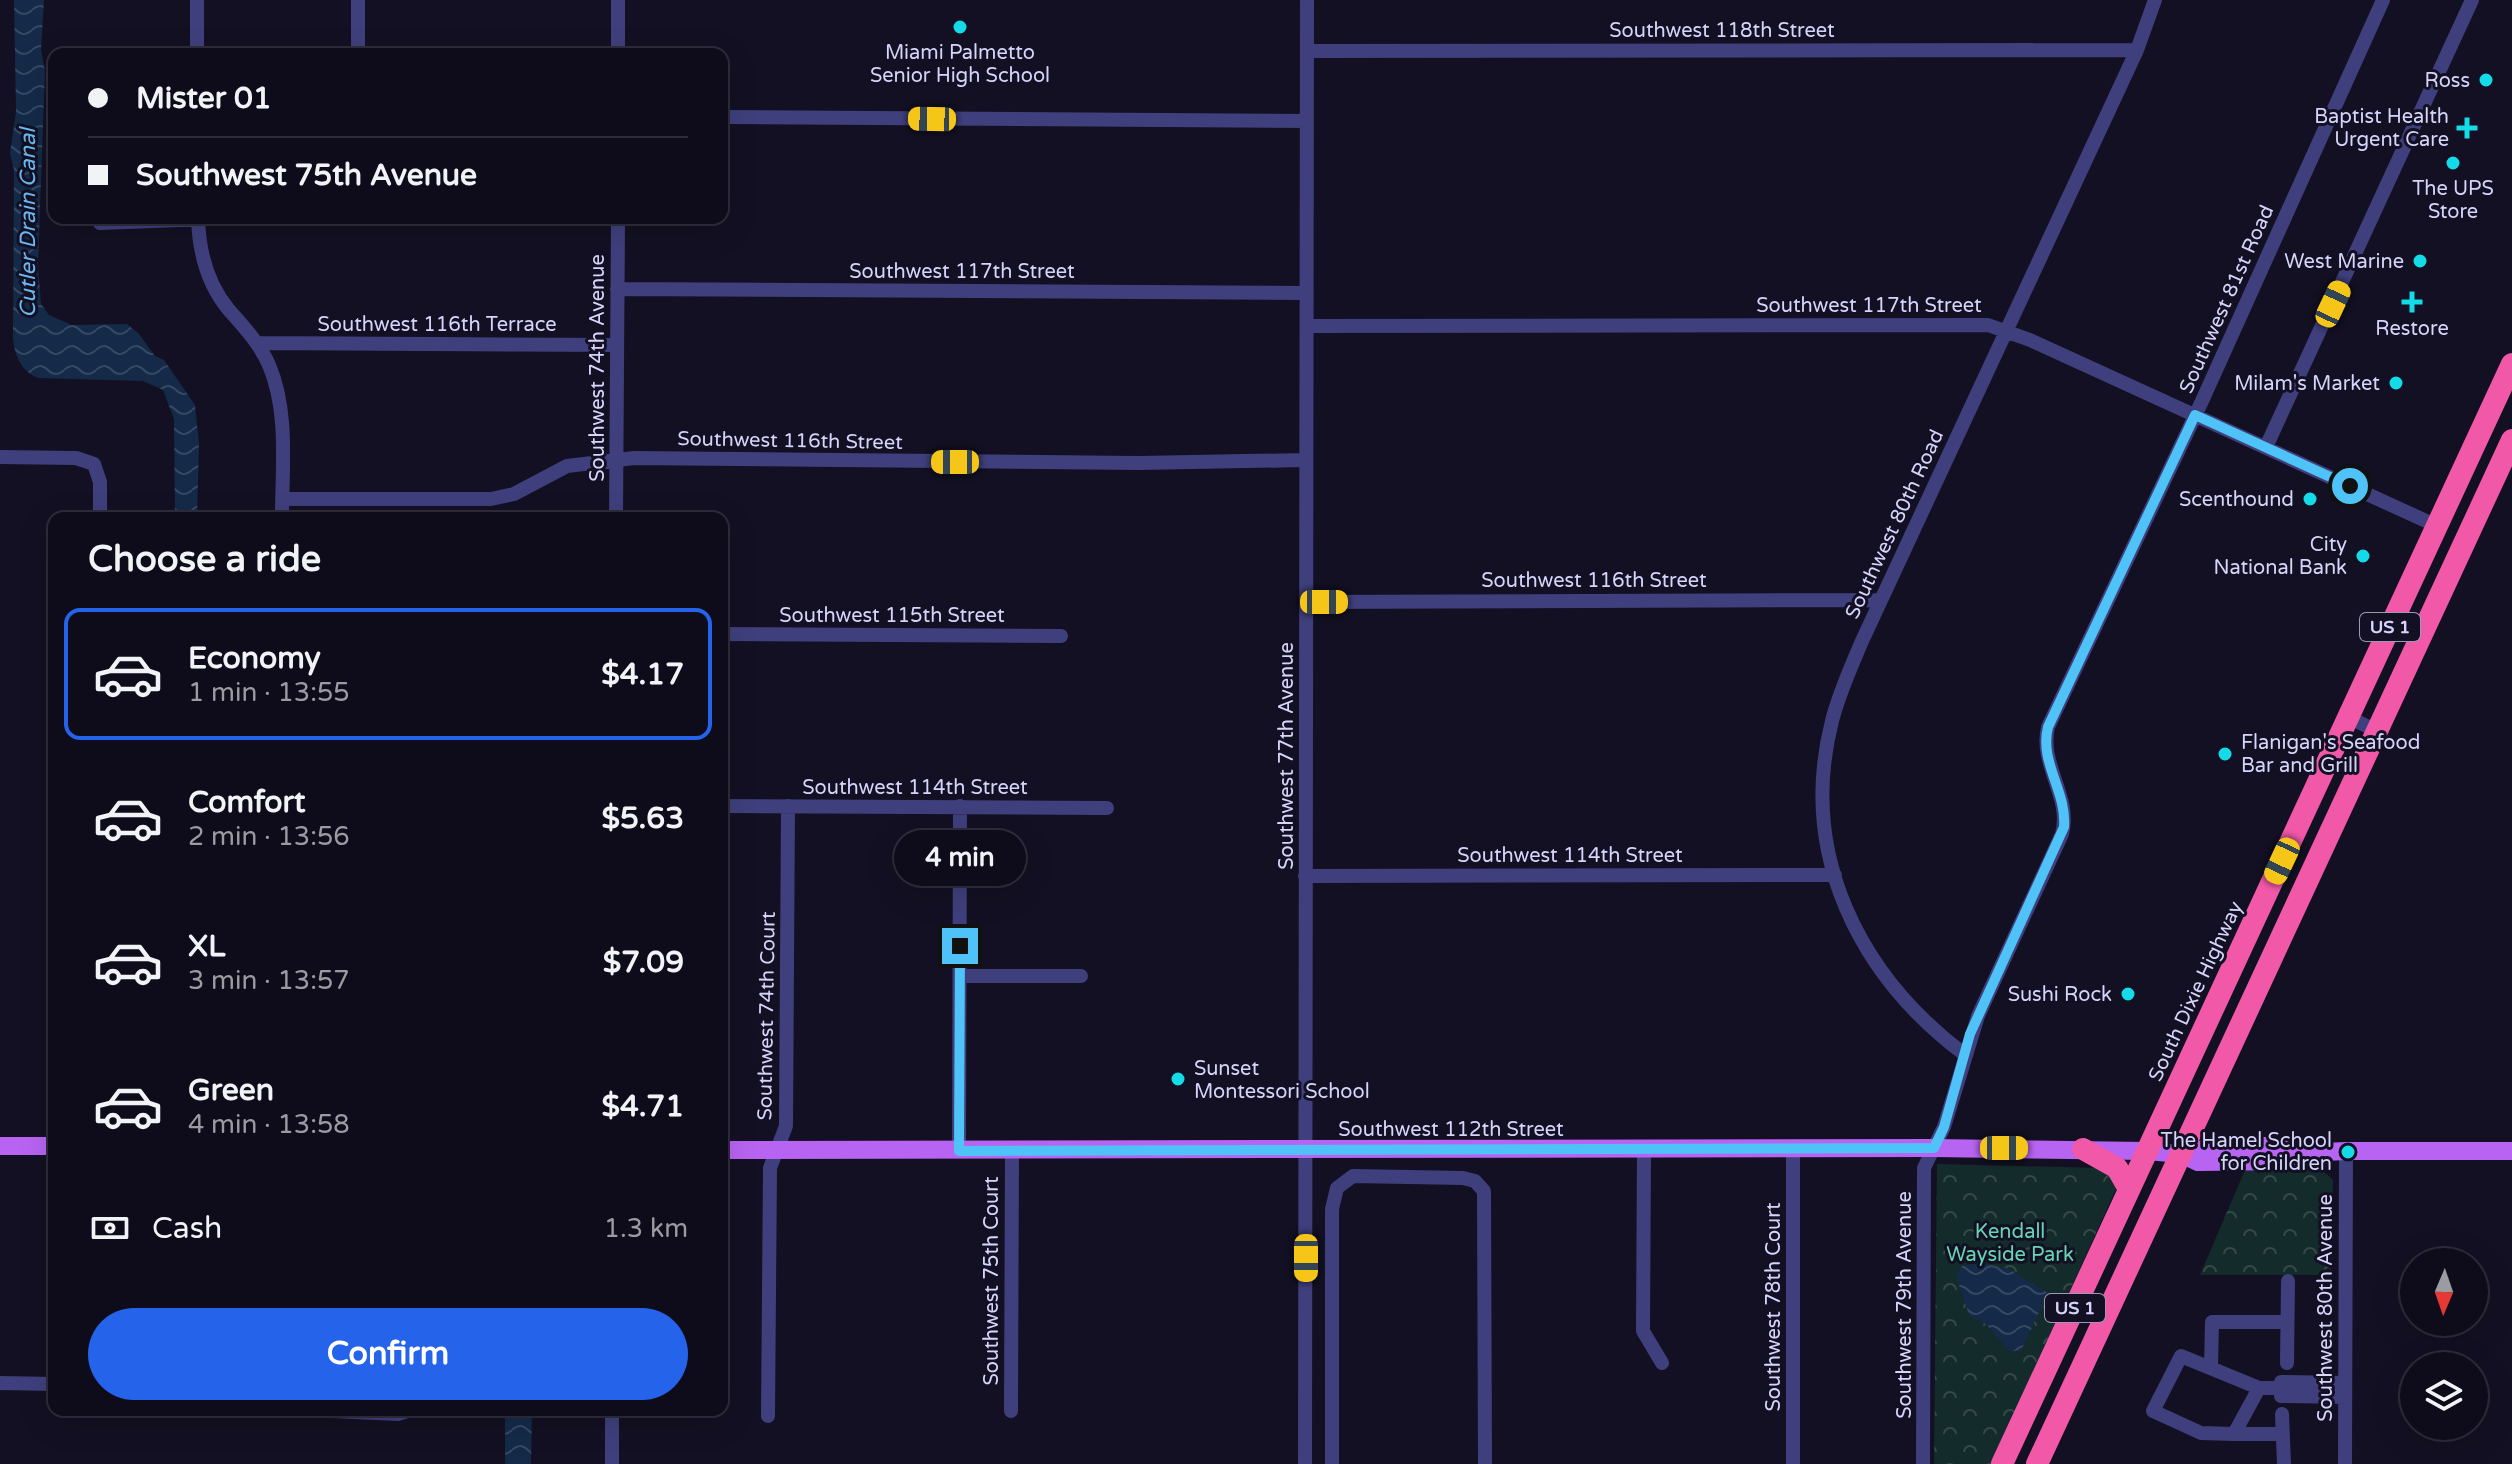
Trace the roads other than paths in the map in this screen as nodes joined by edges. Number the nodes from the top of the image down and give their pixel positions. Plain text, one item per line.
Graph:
1 (197, 0) edge
2 (358, 0) edge
3 (618, 0) edge
4 (1307, 0) edge
5 (2155, 0) edge
6 (2383, 0) edge
7 (2472, 0) edge
8 (197, 48) edge
9 (358, 48) edge
10 (618, 48) edge
11 (2137, 50) junction
12 (1308, 51) junction
13 (728, 117) edge
14 (1307, 121) junction
15 (199, 224) edge
16 (618, 224) edge
17 (617, 289) junction
18 (1306, 293) junction
19 (1307, 326) junction
20 (2005, 330) junction
21 (257, 343) junction
22 (617, 345) junction
23 (2512, 364) edge
24 (2195, 415) junction
25 (2512, 440) edge
26 (2266, 447) junction
27 (0, 457) edge
28 (616, 460) junction
29 (1306, 460) junction
30 (282, 499) junction
31 (100, 512) edge
32 (282, 512) edge
33 (616, 512) edge
34 (2437, 526) junction
35 (2442, 591) junction
36 (1881, 600) junction
37 (1306, 602) junction
38 (728, 634) edge
39 (1061, 636) dead end
40 (2348, 717) junction
41 (2377, 731) junction
42 (728, 806) edge
43 (788, 806) junction
44 (960, 806) junction
45 (1107, 808) dead end
46 (1835, 875) junction
47 (1305, 876) junction
48 (960, 976) junction
49 (1081, 976) dead end
50 (1964, 1054) junction
51 (0, 1146) edge
52 (48, 1146) edge
53 (1934, 1148) junction
54 (2083, 1149) junction
55 (728, 1150) edge
56 (777, 1150) junction
57 (1644, 1150) junction
58 (1793, 1150) junction
59 (959, 1151) junction
60 (1012, 1151) junction
61 (1306, 1151) junction
62 (2147, 1151) junction
63 (2346, 1151) junction
64 (2512, 1151) edge
65 (2181, 1154) junction
66 (2129, 1189) junction
67 (2288, 1281) dead end
68 (2287, 1322) junction
69 (1662, 1363) dead end
70 (2287, 1363) dead end
71 (2211, 1368) junction
72 (0, 1383) edge
73 (48, 1384) edge
74 (2259, 1388) junction
75 (2345, 1390) junction
76 (1011, 1411) dead end
77 (2282, 1414) dead end
78 (612, 1416) edge
79 (768, 1416) dead end
80 (2234, 1434) junction
81 (2282, 1434) junction
82 (612, 1464) edge
83 (1305, 1464) edge
84 (1332, 1464) edge
85 (1485, 1464) edge
86 (1793, 1464) edge
87 (1923, 1464) edge
88 (2002, 1464) edge
89 (2037, 1464) edge
90 (2284, 1464) edge
91 (2345, 1464) edge

1 - 8 street
2 - 9 street
3 - 10 street
4 - 12 street, Southwest 77th Avenue
5 - 11 street, Southwest 80th Road
6 - 24 street, Southwest 81st Road
7 - 26 street
11 - 12 street, Southwest 118th Street
11 - 20 street, Southwest 80th Road
12 - 14 street, Southwest 77th Avenue
13 - 14 street
14 - 18 street, Southwest 77th Avenue
15 - 21 street
16 - 17 street, Southwest 74th Avenue
17 - 18 street, Southwest 117th Street
17 - 22 street, Southwest 74th Avenue
18 - 19 street, Southwest 77th Avenue
19 - 20 street, Southwest 117th Street
19 - 29 street, Southwest 77th Avenue
20 - 24 street, Southwest 117th Street
20 - 36 street, Southwest 80th Road
21 - 22 street, Southwest 116th Terrace
21 - 30 street
22 - 28 street, Southwest 74th Avenue
23 - 34 highway, South Dixie Highway / US 1
24 - 26 street, Southwest 117th Street
24 - 50 street, Southwest 81st Road
25 - 35 highway, US 1
26 - 34 street, Southwest 117th Street
27 - 31 street
28 - 29 street, Southwest 116th Street
28 - 30 street, Southwest 116th Street
28 - 33 street, Southwest 74th Avenue
29 - 37 street, Southwest 77th Avenue
30 - 32 street
34 - 35 highway
34 - 40 highway, South Dixie Highway / US 1
35 - 41 highway, US 1
36 - 37 street, Southwest 116th Street
36 - 46 street, Southwest 80th Road
37 - 47 street, Southwest 77th Avenue
38 - 39 street, Southwest 115th Street
40 - 41 street
40 - 62 highway, South Dixie Highway / US 1
41 - 65 highway, US 1
42 - 43 street, Southwest 114th Street
43 - 44 street, Southwest 114th Street
43 - 56 street, Southwest 74th Court
44 - 45 street, Southwest 114th Street
44 - 48 street
46 - 47 street, Southwest 114th Street
46 - 50 street, Southwest 80th Road
47 - 61 street, Southwest 77th Avenue
48 - 49 street
48 - 59 street
50 - 53 street, Southwest 81st Road
51 - 52 main road
53 - 54 main road, Southwest 112th Street
53 - 58 main road, Southwest 112th Street
53 - 87 street, Southwest 79th Avenue
54 - 62 main road, Southwest 112th Street
54 - 66 highway
55 - 56 main road, Southwest 112th Street
56 - 59 main road, Southwest 112th Street
56 - 79 street, Southwest 74th Court
57 - 58 main road, Southwest 112th Street
57 - 61 main road, Southwest 112th Street
57 - 69 street
58 - 86 street, Southwest 78th Court
59 - 60 main road, Southwest 112th Street
60 - 61 main road, Southwest 112th Street
60 - 76 street, Southwest 75th Court
61 - 83 street, Southwest 77th Avenue
62 - 65 main road, Southwest 112th Street
62 - 66 highway, South Dixie Highway / US 1
63 - 64 main road, Southwest 112th Street
63 - 65 main road, Southwest 112th Street
63 - 75 street, Southwest 80th Avenue
65 - 89 highway, US 1
66 - 88 highway, South Dixie Highway / US 1
67 - 68 street
68 - 70 street
68 - 71 street
71 - 74 street
71 - 80 street
72 - 73 street
74 - 75 street
74 - 80 street
75 - 91 street, Southwest 80th Avenue
77 - 81 street
78 - 82 street
80 - 81 street
81 - 90 street
84 - 85 street

